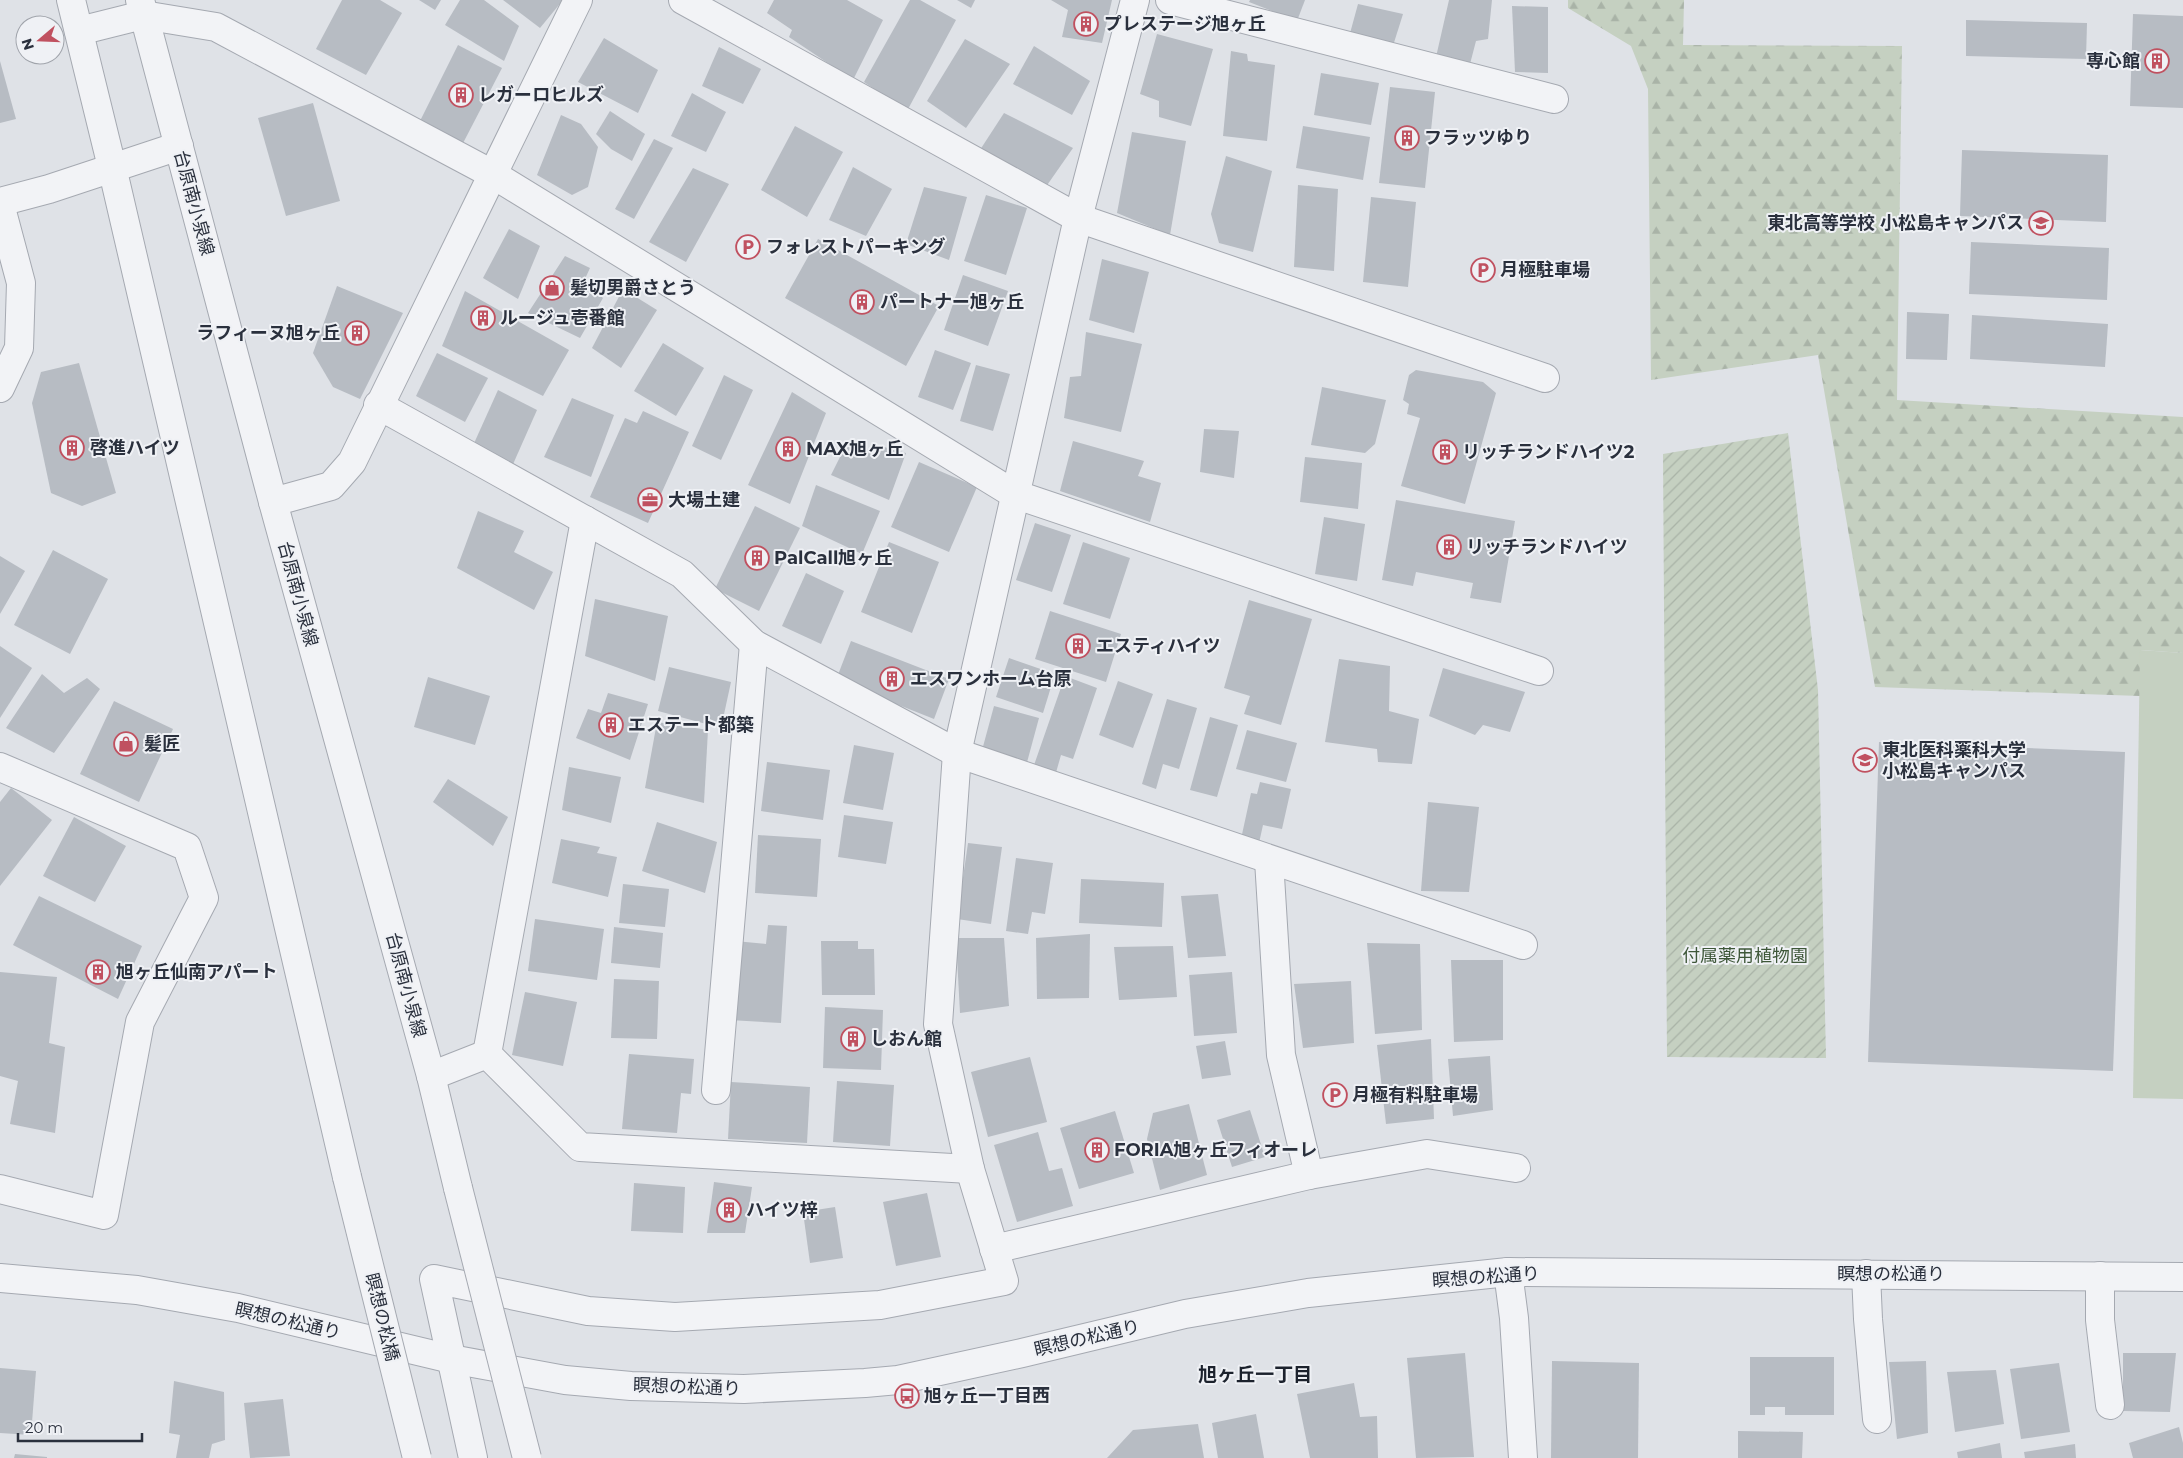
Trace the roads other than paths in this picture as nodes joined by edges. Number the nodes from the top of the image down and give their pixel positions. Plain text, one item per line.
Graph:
1 (72, 0) edge
2 (578, 0) edge
3 (683, 0) edge
4 (1136, 0) edge
5 (1170, 0) edge
6 (141, 7) edge
7 (79, 31) junction
8 (1554, 98) dead end
9 (179, 146) junction
10 (112, 167) junction
11 (494, 174) junction
12 (0, 203) edge
13 (1078, 218) junction
14 (1545, 378) dead end
15 (0, 388) edge
16 (378, 405) junction
17 (1014, 494) junction
18 (273, 502) junction
19 (585, 520) junction
20 (754, 644) junction
21 (1539, 671) dead end
22 (957, 754) junction
23 (0, 767) edge
24 (1269, 860) junction
25 (1523, 945) dead end
26 (487, 1054) junction
27 (431, 1076) junction
28 (716, 1090) dead end
29 (1516, 1168) dead end
30 (970, 1169) junction
31 (1309, 1175) junction
32 (0, 1189) edge
33 (994, 1249) junction
34 (1508, 1272) junction
35 (1866, 1274) junction
36 (2100, 1276) junction
37 (2183, 1277) edge
38 (0, 1278) edge
39 (451, 1359) junction
40 (2110, 1404) dead end
41 (1877, 1419) dead end
42 (417, 1458) edge
43 (473, 1458) edge
44 (527, 1458) edge
45 (1523, 1458) edge

1 - 7 street
2 - 11 street
3 - 13 street
4 - 13 street
5 - 8 street
6 - 7 street
6 - 9 street, 台原南小泉線
6 - 11 street
7 - 10 street
9 - 10 street
9 - 18 street, 台原南小泉線
10 - 12 street
10 - 42 street, 瞑想の松橋, bridge
11 - 16 street
11 - 17 street
12 - 15 street
13 - 14 street
13 - 17 street
16 - 18 street
16 - 19 street
17 - 21 street
17 - 22 street
18 - 27 street, 台原南小泉線
19 - 20 street
19 - 26 street
20 - 22 street
20 - 28 street
22 - 24 street
22 - 30 street
23 - 32 street
24 - 25 street
24 - 31 street
26 - 27 street
26 - 30 street
27 - 44 street, 台原南小泉線, bridge
29 - 31 street
30 - 33 street
31 - 33 street
33 - 39 street
34 - 35 street, 瞑想の松通り
34 - 39 street, 瞑想の松通り
34 - 45 street
35 - 36 street, 瞑想の松通り
35 - 41 street
36 - 37 street, 瞑想の松通り
36 - 40 street
38 - 39 street, 瞑想の松通り
39 - 43 street

